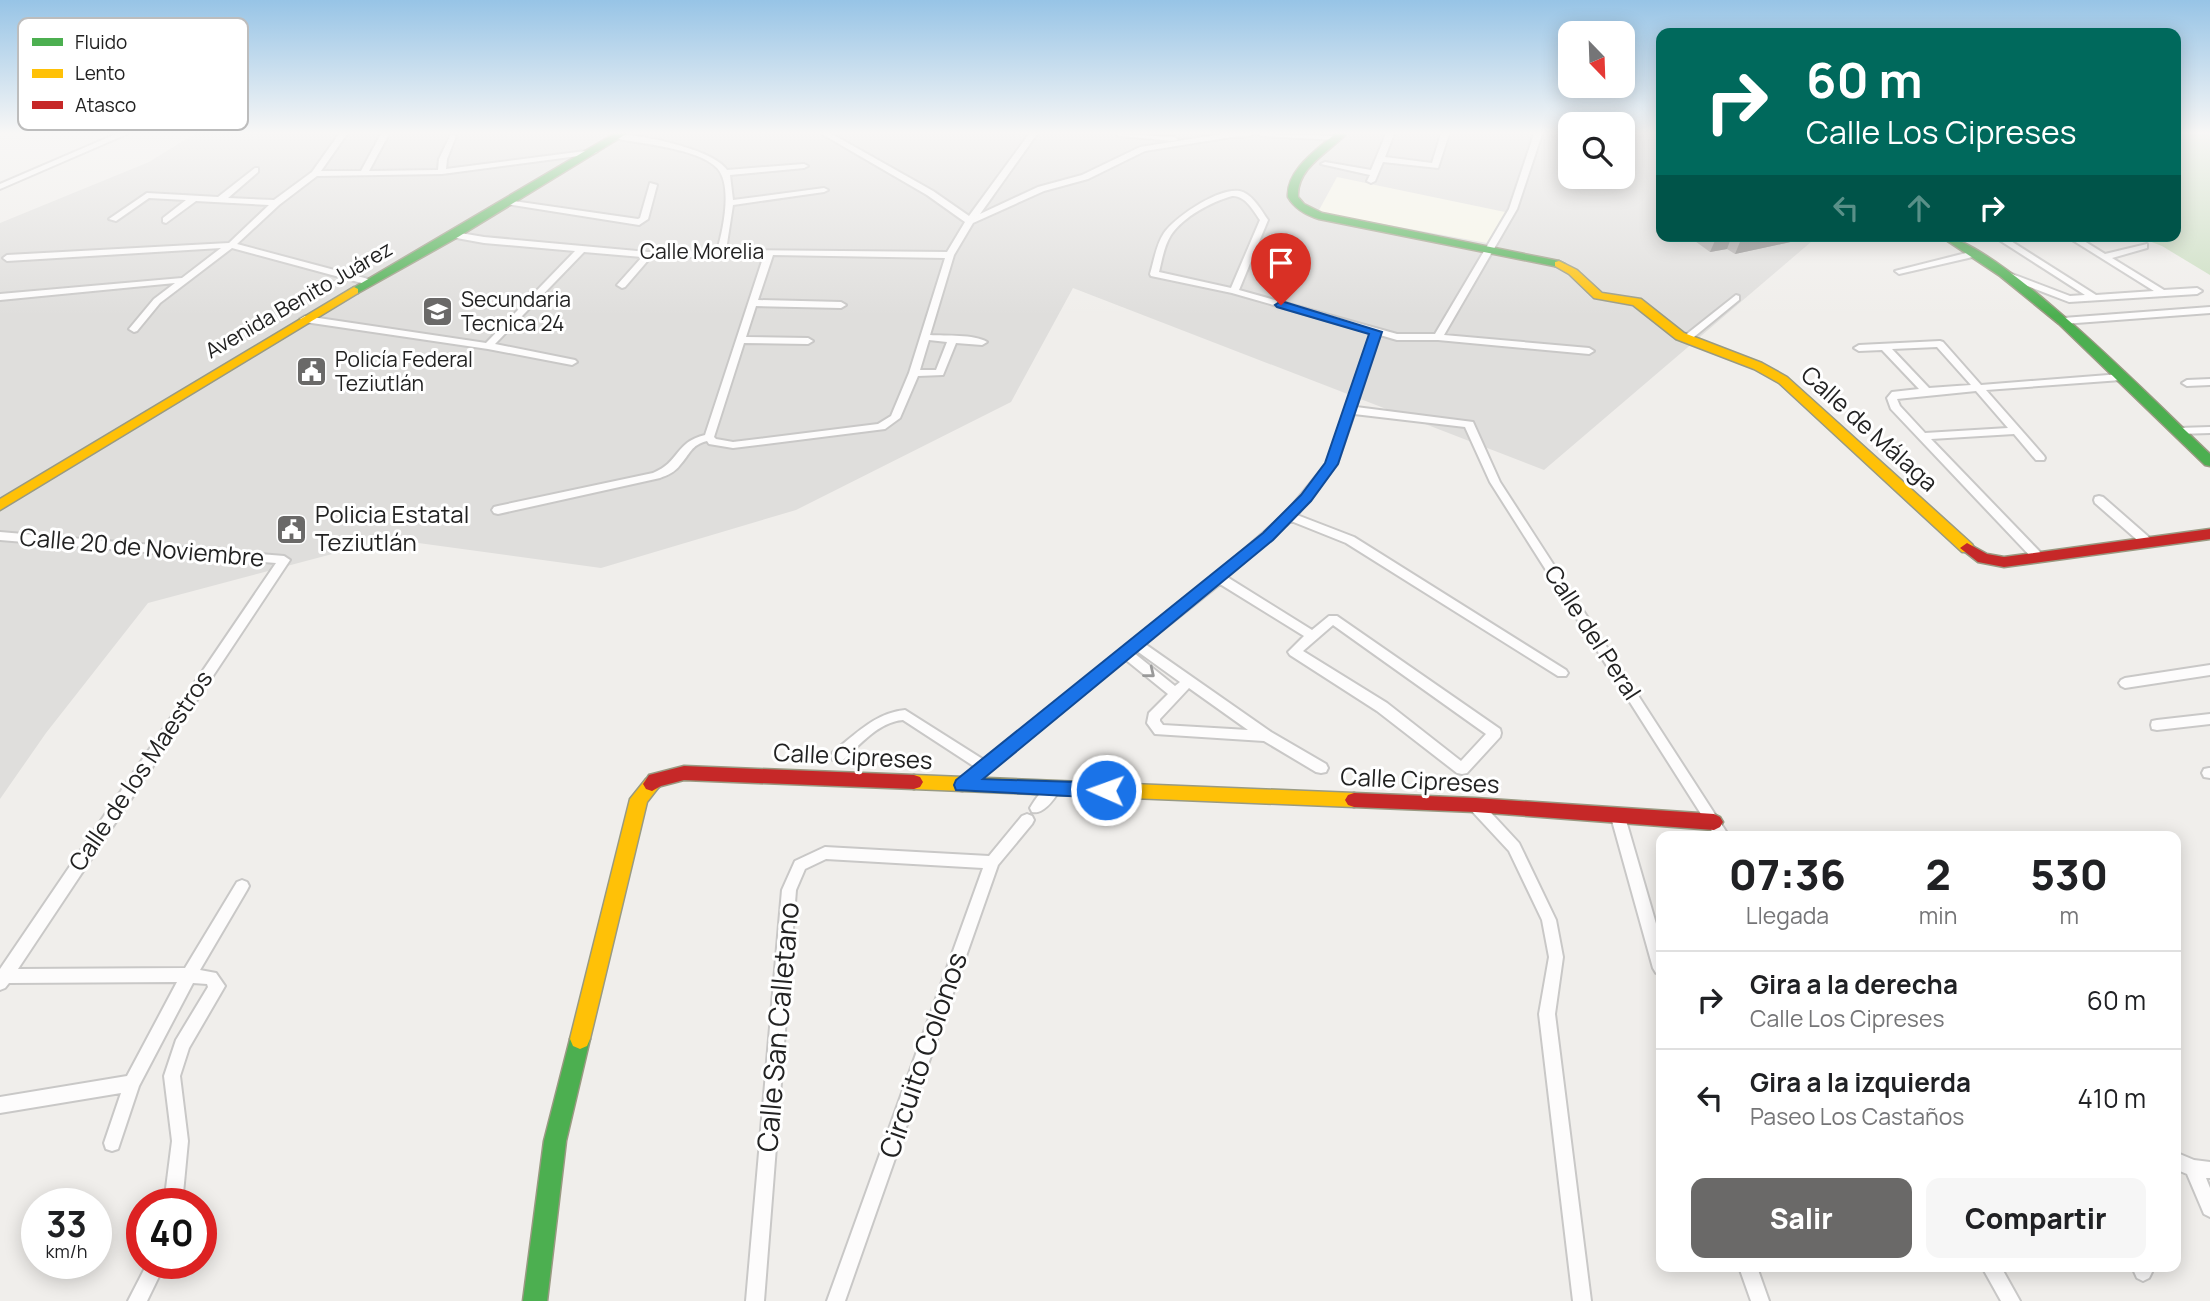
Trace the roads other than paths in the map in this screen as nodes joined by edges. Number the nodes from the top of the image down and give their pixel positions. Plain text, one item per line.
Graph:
1 (226, 195) edge
2 (287, 195) edge
3 (519, 195) edge
4 (650, 195) edge
5 (727, 195) edge
6 (789, 195) edge
7 (932, 195) edge
8 (989, 195) edge
9 (1028, 195) edge
10 (1223, 195) edge
11 (1241, 195) edge
12 (1292, 195) edge
13 (1518, 195) edge
14 (194, 198) junction
15 (221, 199) junction
16 (506, 202) junction
17 (276, 203) junction
18 (728, 203) junction
19 (113, 219) dead end
20 (166, 220) dead end
21 (970, 221) junction
22 (454, 235) junction
23 (1955, 242) edge
24 (2006, 242) edge
25 (2080, 242) edge
26 (231, 245) junction
27 (2144, 246) dead end
28 (583, 248) junction
29 (1491, 248) junction
30 (769, 252) junction
31 (721, 253) junction
32 (649, 254) junction
33 (1974, 254) junction
34 (950, 255) junction
35 (2104, 257) junction
36 (7, 258) dead end
37 (1899, 271) dead end
38 (1154, 274) joint
39 (2004, 274) junction
40 (182, 280) junction
41 (369, 282) junction
42 (622, 285) dead end
43 (1234, 291) junction
44 (2197, 291) dead end
45 (2160, 292) junction
46 (2092, 296) junction
47 (0, 297) edge
48 (1736, 298) dead end
49 (752, 303) junction
50 (841, 304) dead end
51 (2210, 310) edge
52 (305, 319) junction
53 (2063, 321) junction
54 (134, 329) dead end
55 (1376, 332) junction
56 (925, 337) junction
57 (1438, 337) junction
58 (953, 338) junction
59 (1686, 339) junction
60 (739, 340) junction
61 (808, 341) dead end
62 (982, 342) dead end
63 (488, 346) junction
64 (1859, 348) dead end
65 (1886, 348) junction
66 (1589, 351) dead end
67 (572, 362) dead end
68 (914, 373) junction
69 (2121, 377) junction
70 (2210, 382) edge
71 (2187, 383) dead end
72 (1976, 388) junction
73 (1927, 392) junction
74 (1351, 410) junction
75 (2210, 430) edge
76 (2014, 431) junction
77 (2178, 431) junction
78 (1923, 436) junction
79 (711, 439) junction
80 (2040, 458) dead end
81 (2210, 462) edge
82 (2099, 500) dead end
83 (0, 505) edge
84 (498, 510) dead end
85 (1290, 516) junction
86 (2210, 534) edge
87 (0, 536) edge
88 (2147, 542) junction
89 (2037, 556) junction
90 (284, 560) joint
91 (1219, 578) junction
92 (1313, 636) junction
93 (1132, 649) junction
94 (2210, 670) edge
95 (1562, 673) dead end
96 (1187, 682) junction
97 (2125, 683) dead end
98 (1175, 693) junction
99 (2210, 719) edge
100 (2157, 725) dead end
101 (1266, 736) junction
102 (838, 756) dead end
103 (985, 767) junction
104 (1321, 768) dead end
105 (962, 785) junction
106 (1054, 788) junction
107 (1475, 805) junction
108 (1618, 817) junction
109 (1714, 822) junction
110 (1719, 831) edge
111 (992, 862) junction
112 (242, 886) dead end
113 (1656, 950) edge
114 (189, 975) junction
115 (1, 978) edge
116 (172, 1076) joint
117 (132, 1083) junction
118 (0, 1105) edge
119 (111, 1143) dead end
120 (2181, 1162) edge
121 (2202, 1169) edge
122 (175, 1188) edge
123 (2210, 1208) edge
124 (1750, 1272) edge
125 (1994, 1272) edge
126 (148, 1279) edge
127 (137, 1301) edge
128 (535, 1301) edge
129 (755, 1301) edge
130 (836, 1301) edge
131 (1582, 1301) edge
132 (1760, 1301) edge
133 (2011, 1301) edge

1 - 15 street
2 - 17 street
3 - 16 street, Avenida Benito Juárez
4 - 16 street
5 - 18 street
6 - 18 street
7 - 21 street
8 - 21 street
9 - 21 street
10 - 38 street
11 - 43 street
12 - 29 street, Calle de Málaga
13 - 29 street
14 - 15 street
14 - 19 street
14 - 20 street
15 - 17 street
16 - 22 street, Avenida Benito Juárez
17 - 26 street
18 - 31 street
21 - 34 street
22 - 28 street, Calle Morelia
22 - 41 street, Avenida Benito Juárez
23 - 33 street
24 - 46 street
25 - 35 street
26 - 36 street
26 - 40 street
26 - 41 street
27 - 35 street
28 - 32 street, Calle Morelia
28 - 63 street
29 - 57 street
29 - 59 street, Calle de Málaga
30 - 31 street, Calle Morelia
30 - 34 street, Calle Morelia
30 - 49 street
31 - 32 street, Calle Morelia
32 - 42 street
33 - 37 street
33 - 39 street
34 - 56 street
35 - 45 street
38 - 43 street
39 - 46 street
39 - 53 street
40 - 47 street
40 - 54 street
41 - 52 street, Avenida Benito Juárez
43 - 55 street
44 - 45 street
45 - 46 street
48 - 59 street
49 - 50 street
49 - 60 street
51 - 53 street
52 - 63 street
52 - 83 street, Avenida Benito Juárez
53 - 69 street
55 - 57 street
55 - 74 street
56 - 58 street
56 - 68 street
57 - 66 street
58 - 62 street
58 - 68 street
59 - 89 street, Calle de Málaga
60 - 61 street
60 - 79 street
63 - 67 street
64 - 65 street
65 - 72 street
65 - 73 street
68 - 79 street
69 - 72 street
69 - 77 street
70 - 71 street
72 - 73 street
72 - 76 street
73 - 78 street
74 - 85 street
74 - 109 street, Calle del Peral
75 - 77 street
76 - 78 street
76 - 80 street
77 - 81 street
78 - 89 street
79 - 84 street
82 - 88 street
85 - 91 street
85 - 95 street
86 - 88 street
87 - 90 street, Calle 20 de Noviembre
88 - 89 street
90 - 115 street, Calle de los Maestros
91 - 92 street
91 - 93 street
92 - 92 street
93 - 96 street
93 -> 98 street
93 - 103 street
94 - 97 street
96 - 98 street
96 - 101 street
98 - 101 street
99 - 100 street
101 - 104 street
102 - 103 street
103 - 105 street
105 - 106 street, Calle Cipreses
105 - 128 street, Calle Cipreses
106 - 107 street, Calle Cipreses
106 - 111 street, Circuito Colonos
107 - 108 street, Calle Cipreses
107 - 131 street
108 - 109 street, Calle Cipreses
108 - 113 street
109 - 110 street, Calle del Peral
111 - 129 street, Calle San Calletano
111 - 130 street, Circuito Colonos
112 - 114 street
114 - 115 street
114 - 116 street
114 - 117 street
116 - 122 street
117 - 118 street
117 - 119 street
120 - 121 street
121 - 123 street
124 - 132 street
125 - 133 street
126 - 127 street

